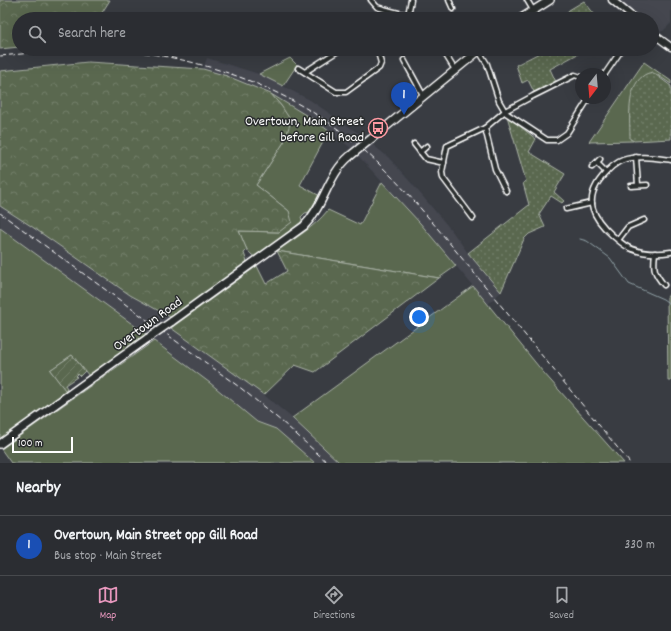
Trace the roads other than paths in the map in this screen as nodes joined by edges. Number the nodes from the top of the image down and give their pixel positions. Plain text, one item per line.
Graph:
1 (371, 0) edge
2 (412, 0) edge
3 (449, 0) edge
4 (528, 0) edge
5 (550, 0) edge
6 (612, 0) edge
7 (453, 9) dead end
8 (387, 10) joint
9 (533, 10) junction
10 (395, 12) edge
11 (409, 12) edge
12 (530, 12) edge
13 (627, 12) edge
14 (659, 38) edge
15 (671, 47) edge
16 (330, 56) edge
17 (379, 56) edge
18 (446, 56) edge
19 (472, 56) edge
20 (483, 56) edge
21 (617, 56) edge
22 (404, 60) dead end
23 (298, 68) dead end
24 (609, 68) edge
25 (455, 70) junction
26 (305, 72) junction
27 (575, 75) edge
28 (423, 95) junction
29 (585, 104) edge
30 (505, 111) junction
31 (485, 128) junction
32 (414, 144) dead end
33 (427, 146) dead end
34 (420, 152) junction
35 (636, 157) junction
36 (600, 159) dead end
37 (671, 160) edge
38 (444, 163) junction
39 (597, 164) junction
40 (592, 168) dead end
41 (606, 172) junction
42 (503, 185) junction
43 (638, 185) junction
44 (647, 185) dead end
45 (631, 186) dead end
46 (497, 188) dead end
47 (506, 191) dead end
48 (592, 203) junction
49 (566, 208) dead end
50 (473, 218) dead end
51 (644, 220) dead end
52 (618, 240) junction
53 (671, 252) edge
54 (655, 253) junction
55 (656, 276) junction
56 (651, 279) dead end
57 (664, 285) dead end
58 (0, 444) edge

1 - 8 street
2 - 11 street
3 - 7 street
4 - 9 street
5 - 9 main road
6 - 13 main road
8 - 10 street
9 - 12 main road
14 - 15 main road
16 - 26 street
17 - 26 street
18 - 25 street
19 - 25 main road
20 - 30 street
21 - 24 street
22 - 28 street
23 - 26 street
25 - 28 main road
27 - 30 street
28 - 58 main road, Overtown Road, bridge
29 - 30 street
30 - 31 street
31 - 38 street
31 - 42 street
32 - 34 street
33 - 34 street
34 - 38 street
35 - 37 street
35 - 41 street
35 - 43 street
36 - 39 street
38 - 50 street
39 - 40 street
39 - 41 street
41 - 48 street
42 - 46 street
42 - 47 street
43 - 44 street
43 - 45 street
48 - 49 street
48 - 52 street
51 - 52 street
52 - 54 street
53 - 54 street
54 - 55 street
55 - 56 street
55 - 57 street

